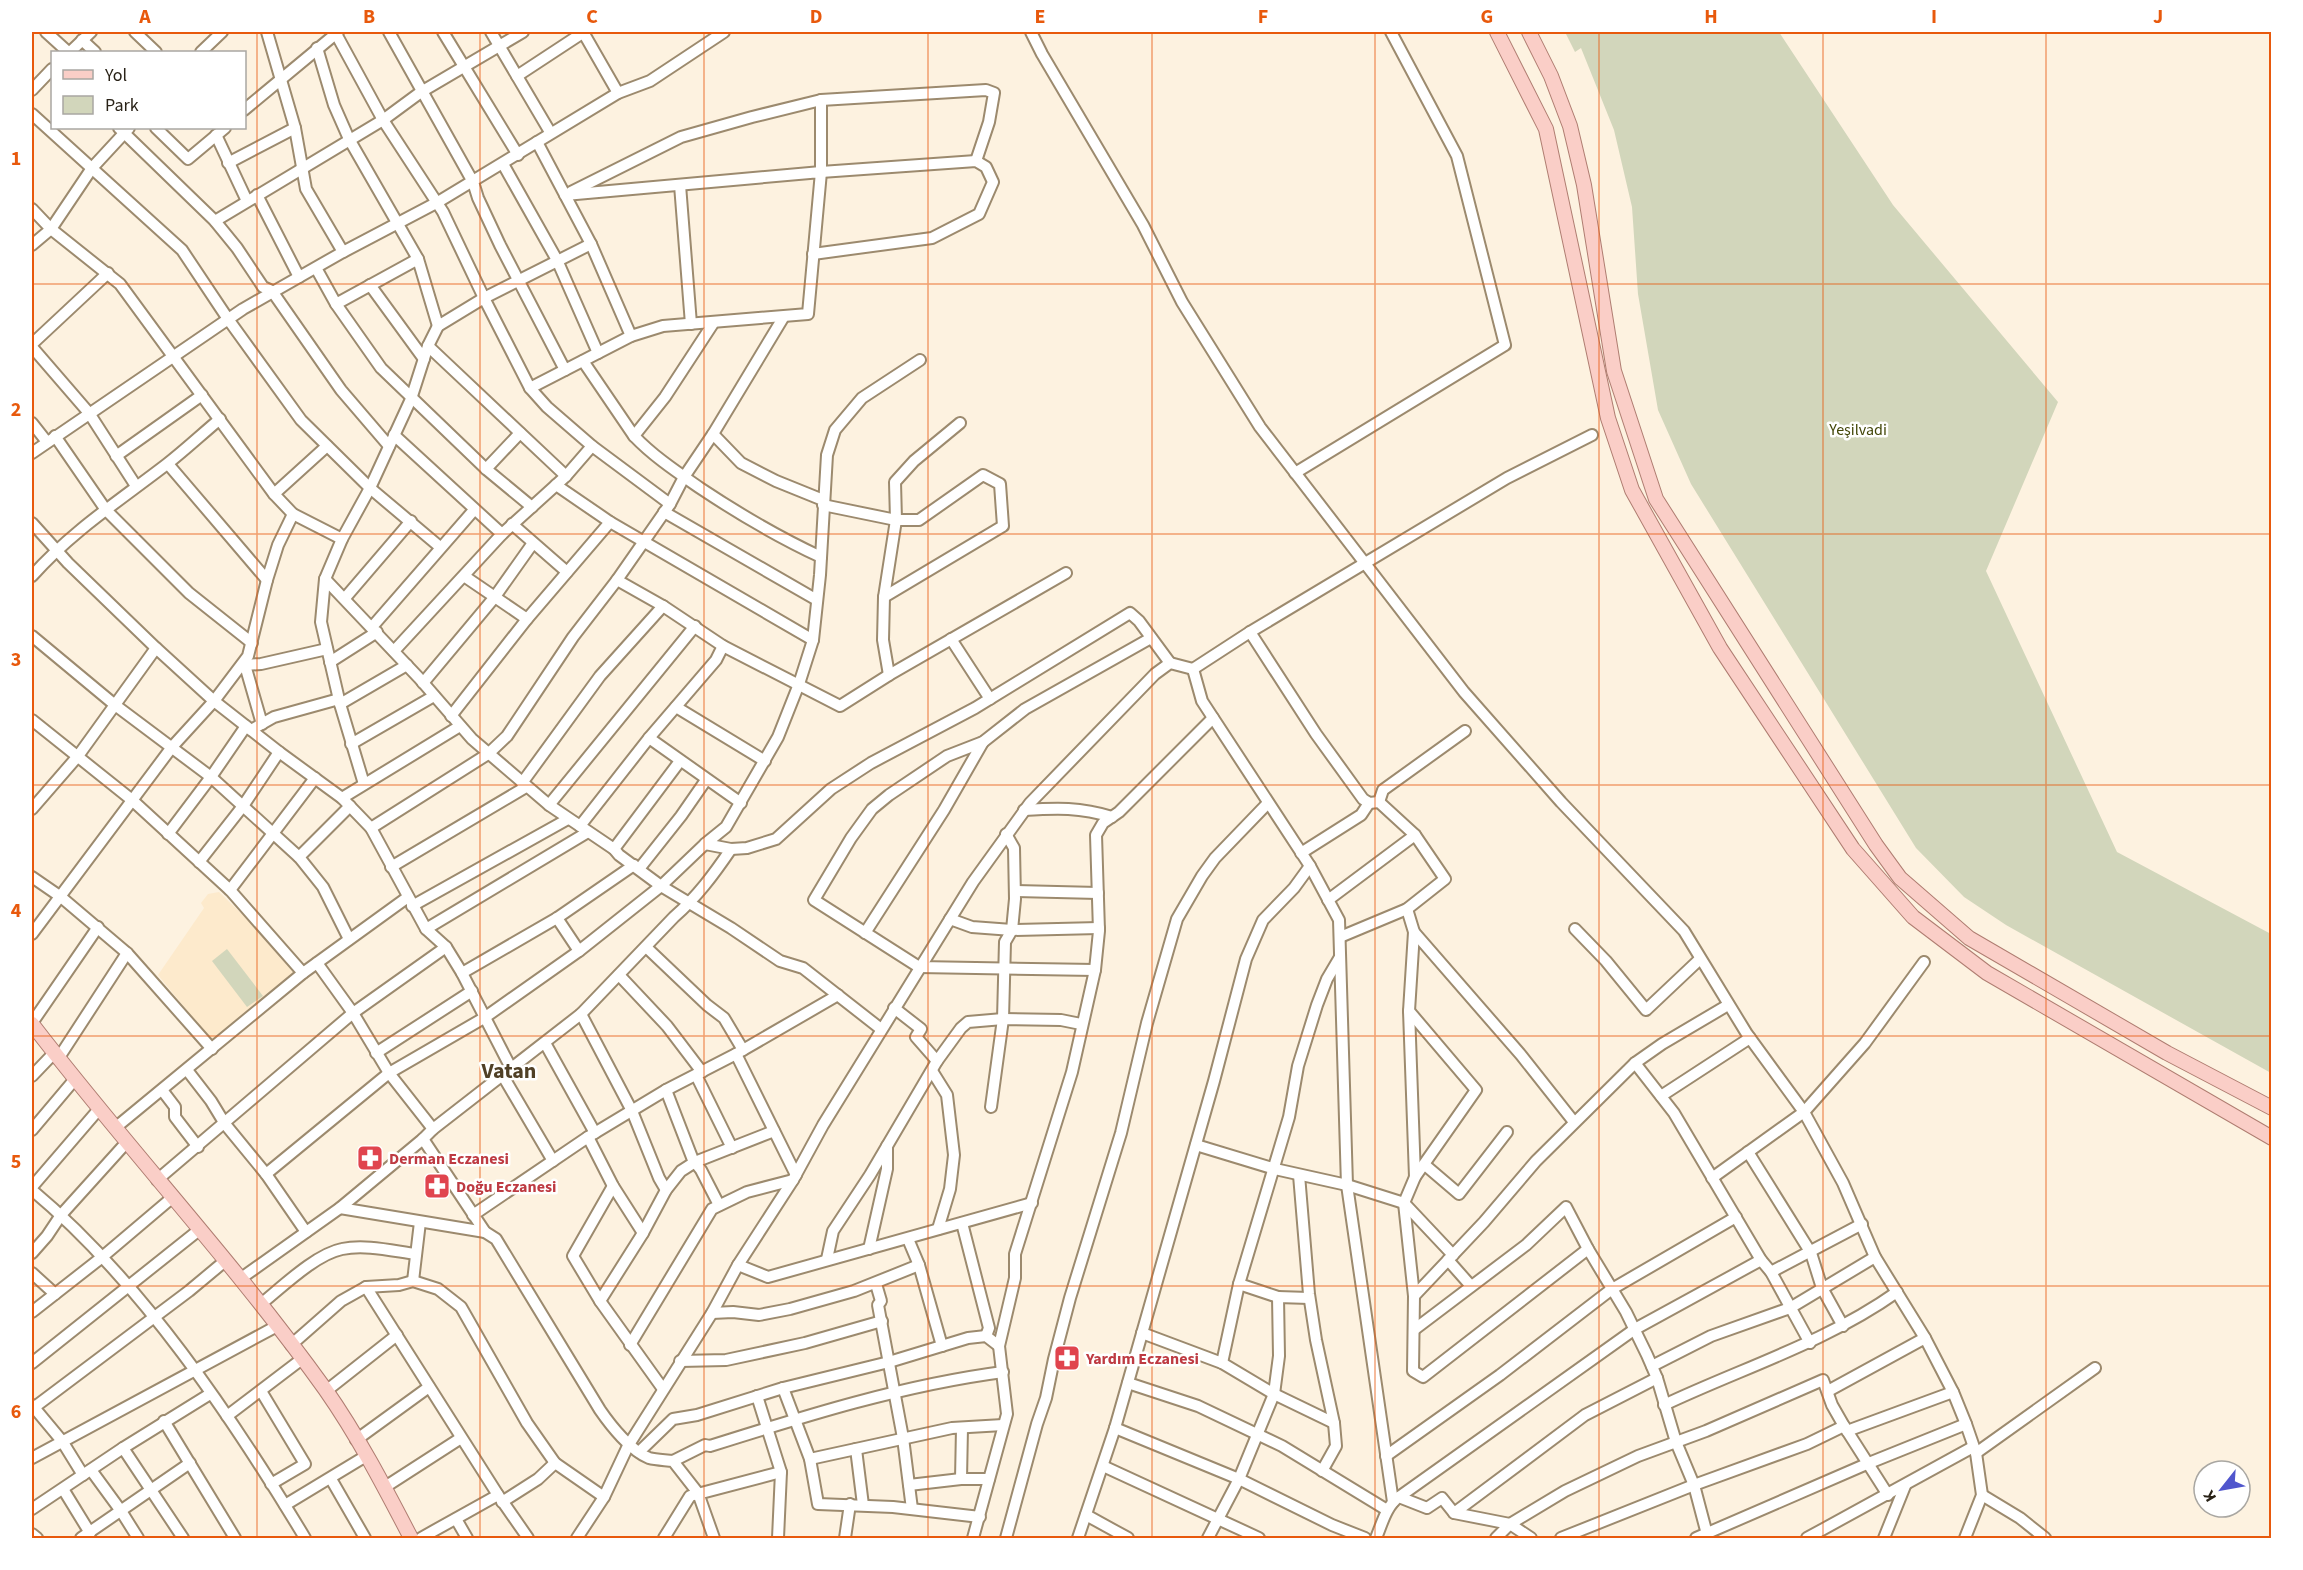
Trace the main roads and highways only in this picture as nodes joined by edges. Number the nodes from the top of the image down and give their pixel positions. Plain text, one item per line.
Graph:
1 (1497, 32) edge
2 (1529, 32) edge
3 (32, 1024) edge
4 (2271, 1108) edge
5 (2271, 1138) edge
6 (411, 1539) edge

1 - 5 main road
2 - 4 main road
3 - 6 main road

